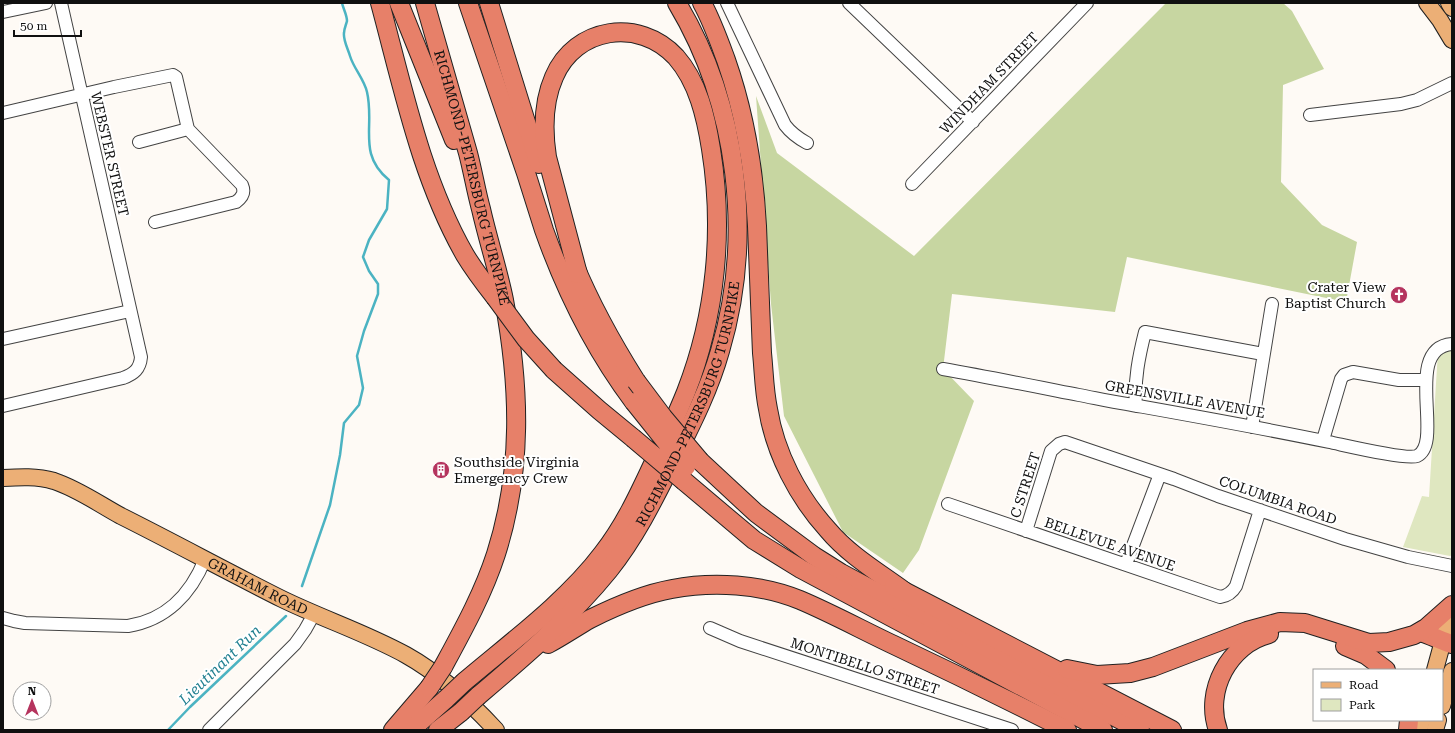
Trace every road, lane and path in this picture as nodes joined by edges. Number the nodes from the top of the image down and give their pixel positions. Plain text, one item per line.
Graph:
1 (46, 3) edge
2 (61, 3) edge
3 (380, 3) edge
4 (399, 3) edge
5 (424, 3) edge
6 (468, 3) edge
7 (489, 3) edge
8 (677, 3) edge
9 (702, 3) edge
10 (727, 3) edge
11 (849, 3) edge
12 (1087, 3) edge
13 (1427, 3) edge
14 (1449, 3) edge
15 (1452, 8) edge
16 (3, 12) edge
17 (1452, 40) edge
18 (1452, 83) edge
19 (81, 94) junction
20 (3, 113) edge
21 (1310, 115) dead end
22 (973, 122) junction
23 (188, 129) junction
24 (139, 142) dead end
25 (807, 142) dead end
26 (912, 184) dead end
27 (156, 222) dead end
28 (494, 263) junction
29 (578, 274) junction
30 (1272, 304) dead end
31 (130, 311) junction
32 (3, 339) edge
33 (1452, 344) edge
34 (1263, 354) junction
35 (943, 369) dead end
36 (1426, 380) junction
37 (3, 406) edge
38 (1136, 406) junction
39 (1252, 427) junction
40 (1323, 440) junction
41 (1098, 453) joint
42 (690, 470) junction
43 (1160, 474) junction
44 (3, 478) edge
45 (722, 483) junction
46 (948, 504) dead end
47 (1260, 510) junction
48 (1026, 531) junction
49 (205, 559) junction
50 (1126, 564) junction
51 (1452, 566) edge
52 (904, 591) junction
53 (1452, 605) edge
54 (1452, 608) edge
55 (314, 614) junction
56 (889, 617) junction
57 (3, 618) edge
58 (710, 628) dead end
59 (1420, 632) junction
60 (1447, 643) edge
61 (528, 654) junction
62 (1041, 662) junction
63 (1385, 669) edge
64 (1435, 669) edge
65 (1452, 671) edge
66 (1443, 702) edge
67 (1038, 716) junction
68 (210, 730) edge
69 (393, 730) edge
70 (411, 730) edge
71 (438, 730) edge
72 (496, 730) edge
73 (1012, 730) edge
74 (1067, 730) edge
75 (1103, 730) edge
76 (1140, 730) edge
77 (1172, 730) edge
78 (1218, 730) edge

1 - 16 street
2 - 19 street, WEBSTER STREET
3 - 42 highway, bridge
4 - 28 highway
5 - 28 highway, RICHMOND-PETERSBURG TURNPIKE
6 - 42 highway, bridge
7 - 29 highway
8 - 61 highway, RICHMOND-PETERSBURG TURNPIKE
9 - 52 highway
10 - 25 street
11 - 22 street
12 - 22 street, WINDHAM STREET
13 - 17 main road
14 - 15 main road
18 - 21 street
19 - 20 street
19 - 23 street
19 - 31 street, WEBSTER STREET
22 - 26 street, WINDHAM STREET
23 - 24 street
23 - 27 street
28 - 69 highway, RICHMOND-PETERSBURG TURNPIKE, bridge
29 - 42 highway, bridge
29 - 70 highway, bridge
30 - 34 street
31 - 32 street
31 - 37 street, WEBSTER STREET
33 - 36 street
34 - 38 street
34 - 39 street
35 - 38 street, GREENSVILLE AVENUE
36 - 40 street
36 - 40 street, GREENSVILLE AVENUE
38 - 39 street, GREENSVILLE AVENUE
39 - 40 street, GREENSVILLE AVENUE
41 - 43 street, COLUMBIA ROAD
41 - 48 street, C STREET
42 - 45 highway
42 - 56 highway
43 - 47 street, COLUMBIA ROAD
43 - 50 street
44 - 49 main road, GRAHAM ROAD
45 - 52 highway
45 - 76 highway
46 - 48 street, BELLEVUE AVENUE
47 - 50 street, BELLEVUE AVENUE
47 - 51 street, COLUMBIA ROAD
48 - 50 street, BELLEVUE AVENUE
49 - 55 main road, GRAHAM ROAD
49 - 57 street
52 - 62 highway
53 - 59 highway
54 - 60 main road
55 - 68 street
55 - 72 main road, GRAHAM ROAD
56 - 67 highway
56 - 75 highway
58 - 73 street, MONTIBELLO STREET
59 - 60 highway
59 - 62 highway
60 - 64 main road
61 - 67 highway
61 - 71 highway, RICHMOND-PETERSBURG TURNPIKE, bridge
62 - 77 highway
63 - 78 highway
65 - 66 main road
67 - 74 highway

